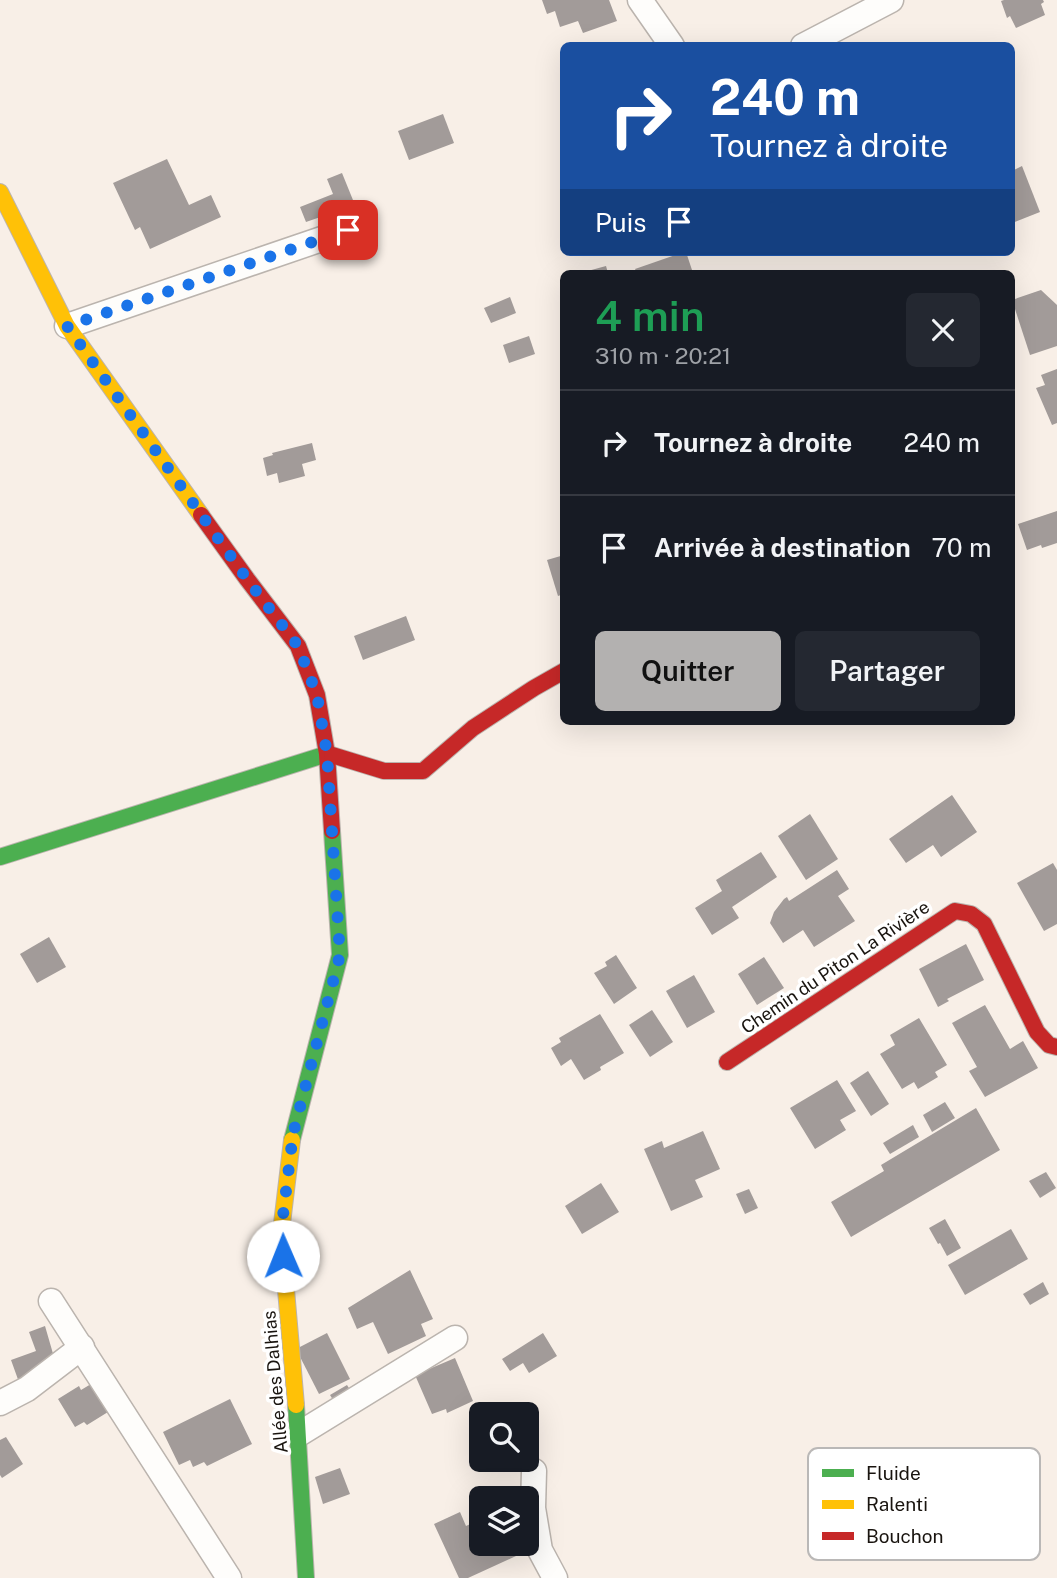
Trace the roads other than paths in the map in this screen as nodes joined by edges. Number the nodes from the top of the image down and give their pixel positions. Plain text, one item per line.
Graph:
1 (640, 0) edge
2 (891, 0) edge
3 (669, 42) edge
4 (811, 42) edge
5 (0, 192) edge
6 (348, 230) dead end
7 (67, 326) junction
8 (560, 673) edge
9 (327, 754) junction
10 (0, 857) edge
11 (1057, 1047) edge
12 (727, 1062) dead end
13 (51, 1301) dead end
14 (455, 1338) dead end
15 (82, 1347) junction
16 (0, 1403) edge
17 (299, 1434) junction
18 (534, 1472) edge
19 (229, 1578) edge
20 (306, 1578) edge
21 (555, 1578) edge

1 - 3 street
2 - 4 street
5 - 7 street, Allée des Dalhias
6 - 7 street
7 - 9 street, Allée des Dalhias
8 - 9 street
9 - 10 street
9 - 17 street, Allée des Dalhias
11 - 12 street, Chemin du Piton La Rivière
13 - 15 street
14 - 17 street
15 - 16 street
15 - 19 street
17 - 20 street, Allée des Dalhias
18 - 21 street

